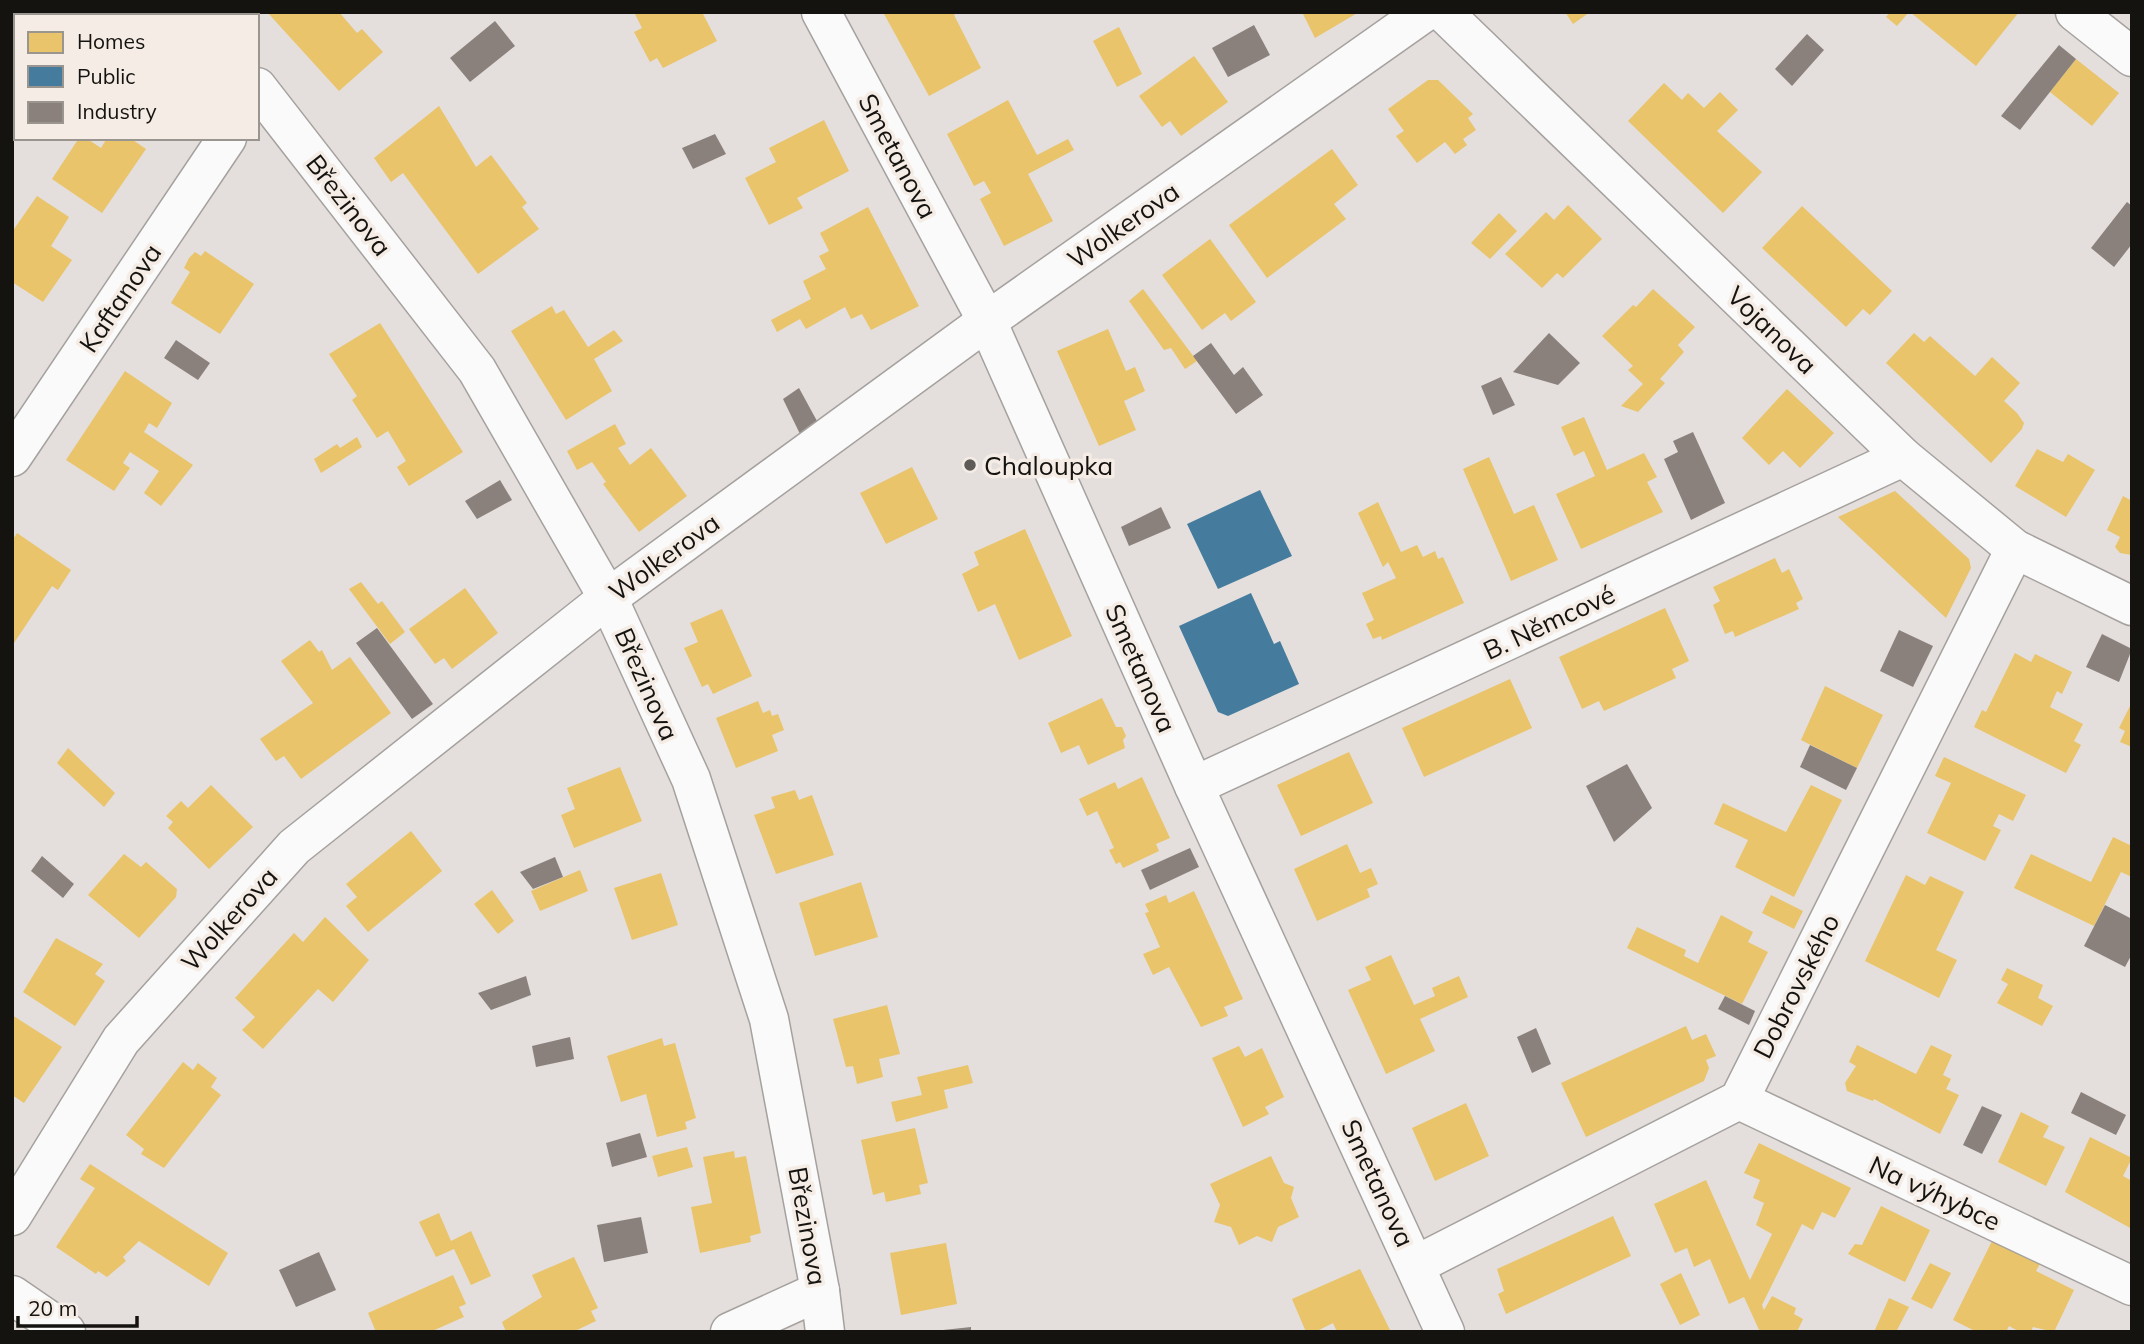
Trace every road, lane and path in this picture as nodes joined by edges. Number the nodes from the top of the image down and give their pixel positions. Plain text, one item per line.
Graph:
1 (821, 12) edge
2 (1425, 12) edge
3 (1443, 12) edge
4 (2076, 12) edge
5 (2132, 57) edge
6 (259, 91) edge
7 (227, 140) edge
8 (987, 321) junction
9 (12, 457) edge
10 (1903, 457) junction
11 (2015, 549) junction
12 (608, 598) junction
13 (2132, 606) edge
14 (1194, 786) junction
15 (1739, 1100) junction
16 (12, 1216) edge
17 (1416, 1265) junction
18 (2132, 1286) edge
19 (820, 1291) junction
20 (12, 1295) edge
21 (66, 1332) edge
22 (730, 1332) edge
23 (825, 1332) edge
24 (1446, 1332) edge

1 - 8 street, Smetanova
2 - 8 street, Wolkerova
3 - 10 street, Vojanova
4 - 5 street
6 - 12 street, Březinova
7 - 9 street, Kaftanova
8 - 12 street, Wolkerova
8 - 14 street, Smetanova
10 - 11 street, Vojanova
10 - 14 street, B. Němcové
11 - 13 street, Vojanova
11 - 15 street, Dobrovského
12 - 16 street, Wolkerova
12 - 19 street, Březinova
14 - 17 street, Smetanova
15 - 17 street
15 - 18 street, Na výhybce
17 - 24 street, Smetanova
19 - 22 street
19 - 23 street, Březinova
20 - 21 street

